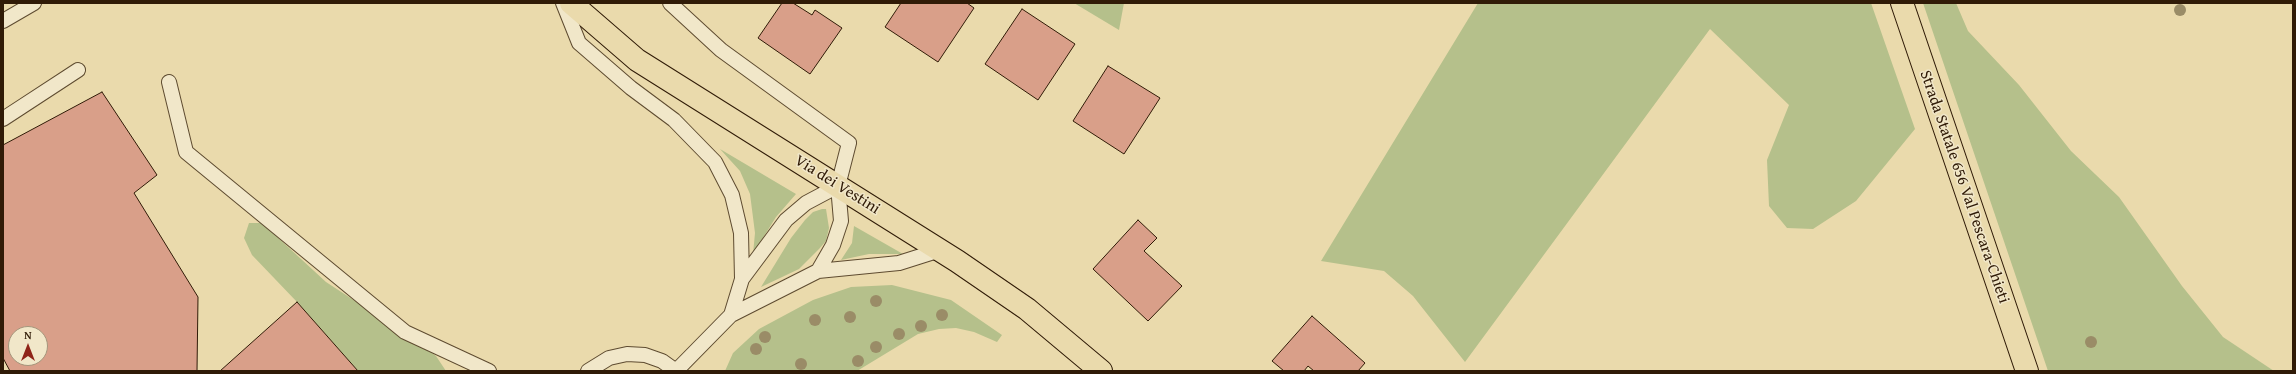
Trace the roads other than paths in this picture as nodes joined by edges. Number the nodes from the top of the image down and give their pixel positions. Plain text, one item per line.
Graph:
1 (34, 3) edge
2 (563, 3) edge
3 (571, 3) edge
4 (670, 3) edge
5 (1902, 3) edge
6 (3, 21) edge
7 (78, 70) dead end
8 (169, 82) dead end
9 (3, 119) edge
10 (838, 186) junction
11 (940, 250) junction
12 (818, 271) junction
13 (742, 279) junction
14 (731, 314) junction
15 (469, 366) edge
16 (489, 371) edge
17 (588, 371) edge
18 (676, 371) edge
19 (1101, 371) edge
20 (2027, 371) edge

1 - 6 lane
2 - 13 lane
3 - 10 main road, Via dei Vestini
4 - 10 lane
5 - 20 main road, Strada Statale 656 Val Pescara-Chieti
7 - 9 lane
8 - 15 lane
10 - 11 main road, Via dei Vestini
10 - 12 lane
10 - 13 lane
11 - 12 lane
11 - 19 main road, Via dei Vestini
12 - 14 lane
13 - 14 lane
14 - 18 lane
15 - 16 lane
17 - 18 lane

